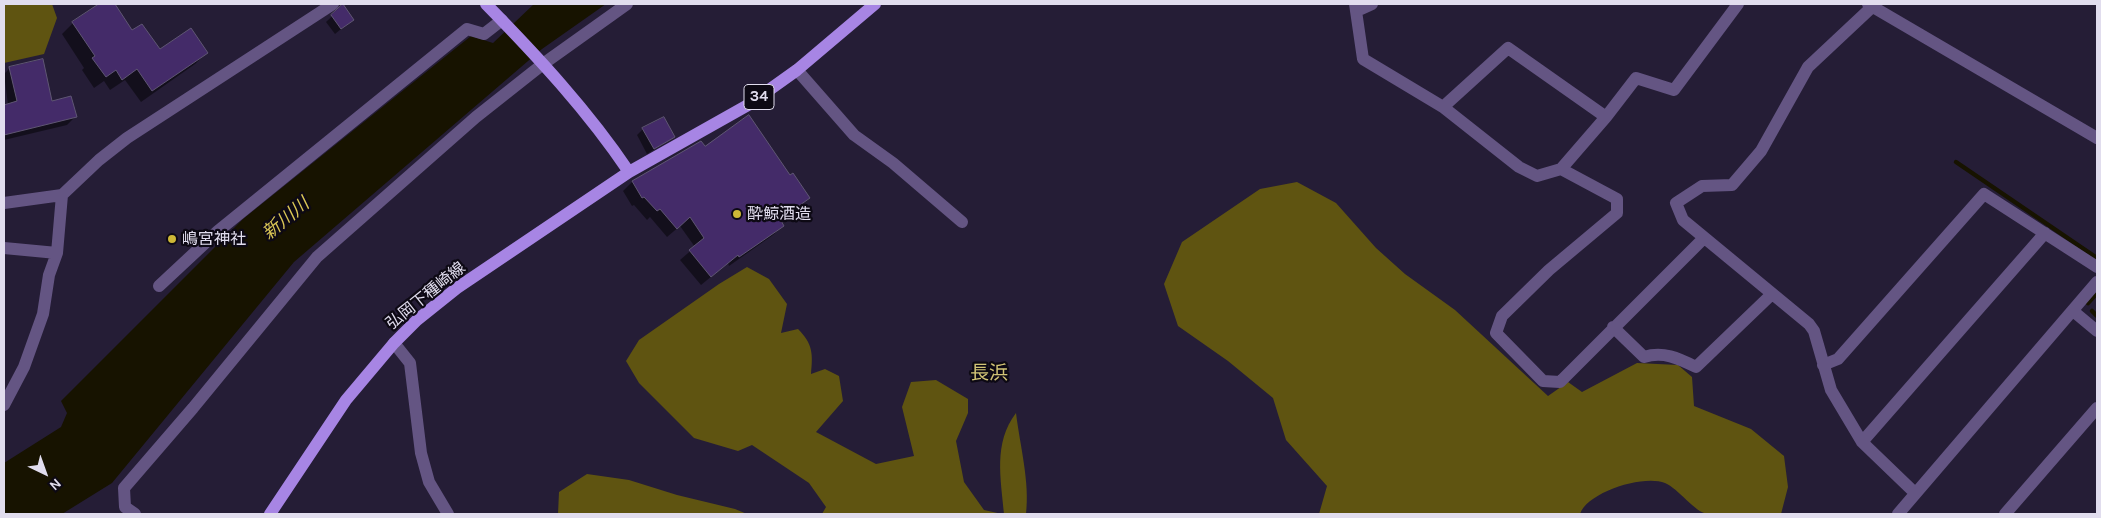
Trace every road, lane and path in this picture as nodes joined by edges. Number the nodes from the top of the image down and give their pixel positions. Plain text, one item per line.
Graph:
1 (333, 4) edge
2 (486, 4) edge
3 (627, 4) edge
4 (875, 4) edge
5 (1355, 4) edge
6 (1372, 4) edge
7 (1738, 4) edge
8 (1870, 5) edge
9 (505, 23) junction
10 (540, 61) junction
11 (797, 70) junction
12 (1443, 107) junction
13 (1606, 117) junction
14 (2097, 138) edge
15 (1561, 169) junction
16 (629, 172) junction
17 (62, 195) junction
18 (4, 203) edge
19 (962, 222) dead end
20 (2045, 233) junction
21 (1704, 238) junction
22 (4, 248) edge
23 (57, 253) junction
24 (2097, 267) edge
25 (2097, 282) edge
26 (159, 286) dead end
27 (1772, 294) junction
28 (2073, 310) junction
29 (1613, 327) junction
30 (2097, 331) edge
31 (394, 343) junction
32 (1823, 365) junction
33 (4, 405) edge
34 (2097, 408) edge
35 (1862, 442) junction
36 (1915, 493) junction
37 (135, 514) edge
38 (270, 514) edge
39 (448, 514) edge
40 (1898, 514) edge
41 (2005, 514) edge

1 - 17 street
2 - 9 main road
3 - 10 street
4 - 11 main road, 34
5 - 6 street
5 - 12 street
7 - 13 street
8 - 14 street
8 - 21 street
9 - 10 main road
9 - 26 street
10 - 16 main road
10 - 37 street
11 - 16 main road, 34
11 - 19 street
12 - 13 street
12 - 15 street
13 - 15 street
15 - 29 street
16 - 31 main road, 弘岡下種崎線
17 - 18 street
17 - 23 street
20 - 24 street
20 - 32 street
20 - 35 street
21 - 27 street
21 - 29 street
22 - 23 street
23 - 33 street
25 - 28 street
27 - 29 street
27 - 32 street
28 - 30 street
28 - 36 street
31 - 38 main road, 弘岡下種崎線
31 - 39 street
32 - 35 street
34 - 41 street
35 - 36 street
36 - 40 street

